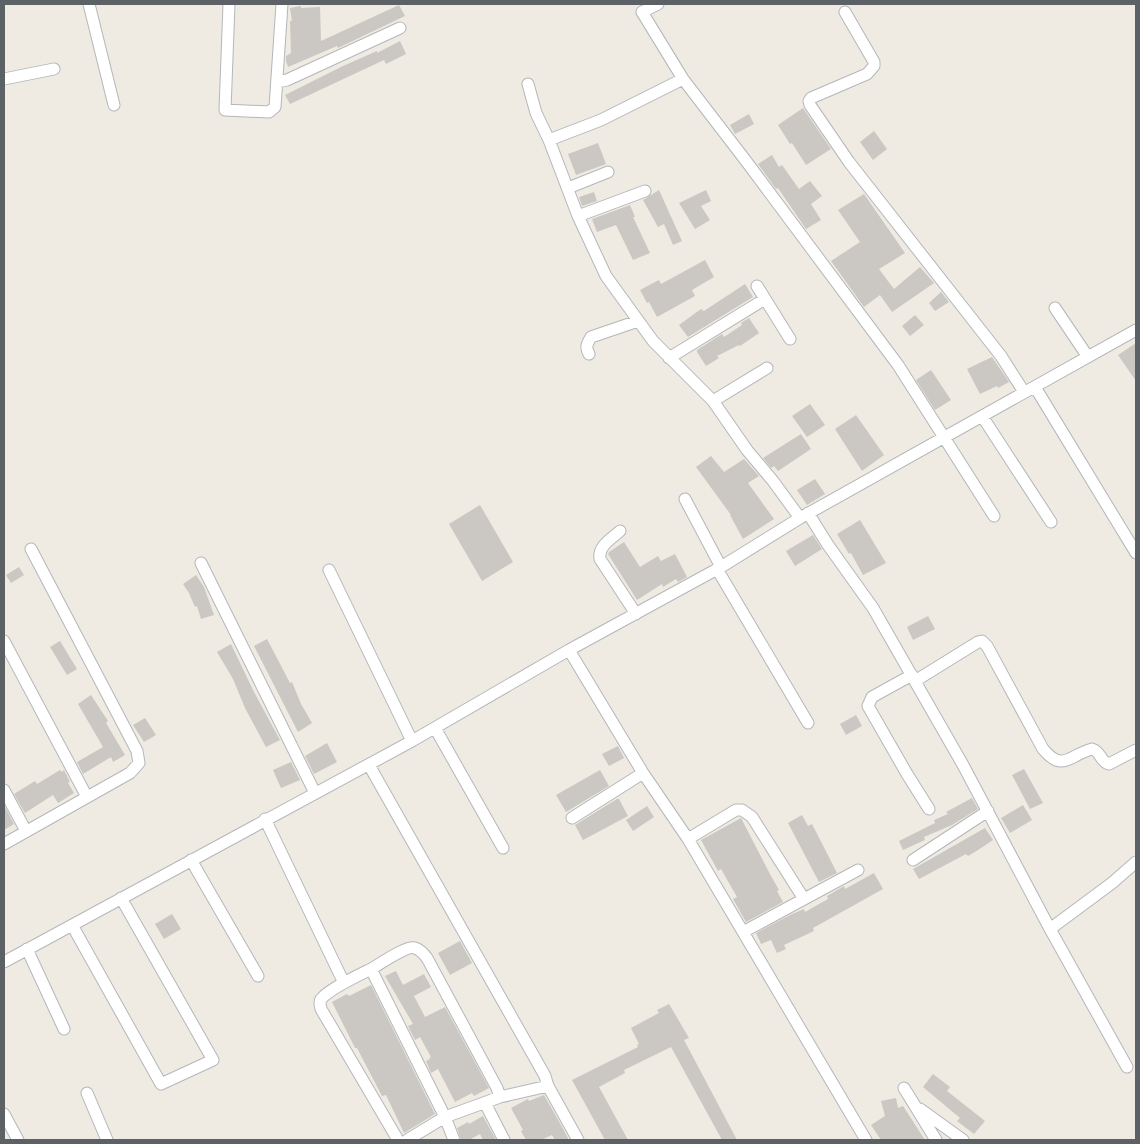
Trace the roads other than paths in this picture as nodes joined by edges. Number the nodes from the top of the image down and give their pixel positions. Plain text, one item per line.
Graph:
1 (89, 4) edge
2 (229, 4) edge
3 (282, 4) edge
4 (658, 4) edge
5 (845, 12) dead end
6 (400, 28) dead end
7 (54, 69) dead end
8 (4, 79) edge
9 (683, 79) junction
10 (277, 82) junction
11 (528, 84) dead end
12 (114, 105) dead end
13 (549, 140) junction
14 (608, 172) dead end
15 (568, 188) junction
16 (645, 191) dead end
17 (578, 216) junction
18 (757, 286) dead end
19 (765, 299) junction
20 (1055, 308) dead end
21 (638, 321) junction
22 (1135, 333) edge
23 (790, 338) dead end
24 (589, 354) dead end
25 (1088, 357) junction
26 (669, 358) junction
27 (766, 368) dead end
28 (1029, 389) junction
29 (713, 401) junction
30 (982, 416) junction
31 (945, 438) junction
32 (685, 499) dead end
33 (804, 516) junction
34 (994, 516) dead end
35 (1051, 522) dead end
36 (620, 531) dead end
37 (31, 549) dead end
38 (1136, 553) edge
39 (201, 564) dead end
40 (719, 568) junction
41 (329, 570) dead end
42 (636, 614) junction
43 (4, 641) edge
44 (569, 650) junction
45 (914, 678) junction
46 (808, 723) dead end
47 (435, 728) junction
48 (412, 741) junction
49 (1136, 750) edge
50 (369, 765) junction
51 (642, 773) junction
52 (4, 790) edge
53 (315, 793) junction
54 (87, 797) junction
55 (929, 809) dead end
56 (988, 811) junction
57 (572, 818) dead end
58 (265, 819) junction
59 (26, 831) junction
60 (688, 839) junction
61 (4, 844) edge
62 (503, 848) dead end
63 (192, 860) junction
64 (913, 860) dead end
65 (1136, 862) edge
66 (858, 870) dead end
67 (121, 898) junction
68 (804, 899) junction
69 (72, 925) junction
70 (1050, 929) junction
71 (743, 932) junction
72 (27, 949) junction
73 (4, 962) edge
74 (371, 969) junction
75 (258, 976) dead end
76 (344, 983) junction
77 (64, 1029) dead end
78 (1127, 1067) dead end
79 (548, 1086) junction
80 (904, 1088) dead end
81 (87, 1093) dead end
82 (500, 1097) junction
83 (486, 1103) junction
84 (917, 1107) junction
85 (4, 1114) edge
86 (445, 1117) junction
87 (18, 1140) edge
88 (107, 1140) edge
89 (398, 1140) edge
90 (407, 1140) edge
91 (454, 1140) edge
92 (504, 1140) edge
93 (578, 1140) edge
94 (866, 1140) edge
95 (936, 1140) edge
96 (963, 1140) edge

1 - 12 street
2 - 10 street
3 - 10 street
4 - 9 street
5 - 28 street
6 - 10 street
7 - 8 street
9 - 13 street
9 - 31 street
11 - 13 street
13 - 15 street
14 - 15 street
15 - 17 street
16 - 17 street
17 - 21 street
18 - 19 street
19 - 23 street
19 - 26 street
20 - 25 street
21 - 24 street
21 - 26 street
22 - 25 street
25 - 28 street
26 - 29 street
27 - 29 street
28 - 30 street
28 - 38 street
29 - 33 street
30 - 31 street
30 - 35 street
31 - 33 street
31 - 34 street
32 - 40 street
33 - 40 street
33 - 45 street
36 - 42 street
37 - 54 street
39 - 53 street
40 - 42 street
40 - 46 street
41 - 48 street
42 - 44 street
43 - 54 street
44 - 47 street
44 - 51 street
45 - 49 street
45 - 55 street
45 - 56 street
47 - 48 street
47 - 62 street
48 - 50 street
50 - 53 street
50 - 79 street
51 - 57 street
51 - 60 street
52 - 59 street
53 - 58 street
54 - 59 street
56 - 64 street
56 - 70 street
58 - 63 street
58 - 76 street
59 - 61 street
60 - 68 street
60 - 71 street
63 - 67 street
63 - 75 street
65 - 70 street
66 - 68 street
67 - 69 street
67 - 69 street
68 - 71 street
69 - 72 street
70 - 78 street
71 - 94 street
72 - 73 street
72 - 77 street
74 - 76 street
74 - 82 street
74 - 86 street
76 - 89 street
79 - 82 street
79 - 93 street
80 - 84 street
81 - 88 street
82 - 83 street
83 - 86 street
83 - 92 street
84 - 95 street
84 - 96 street
85 - 87 street
86 - 90 street
86 - 91 street

